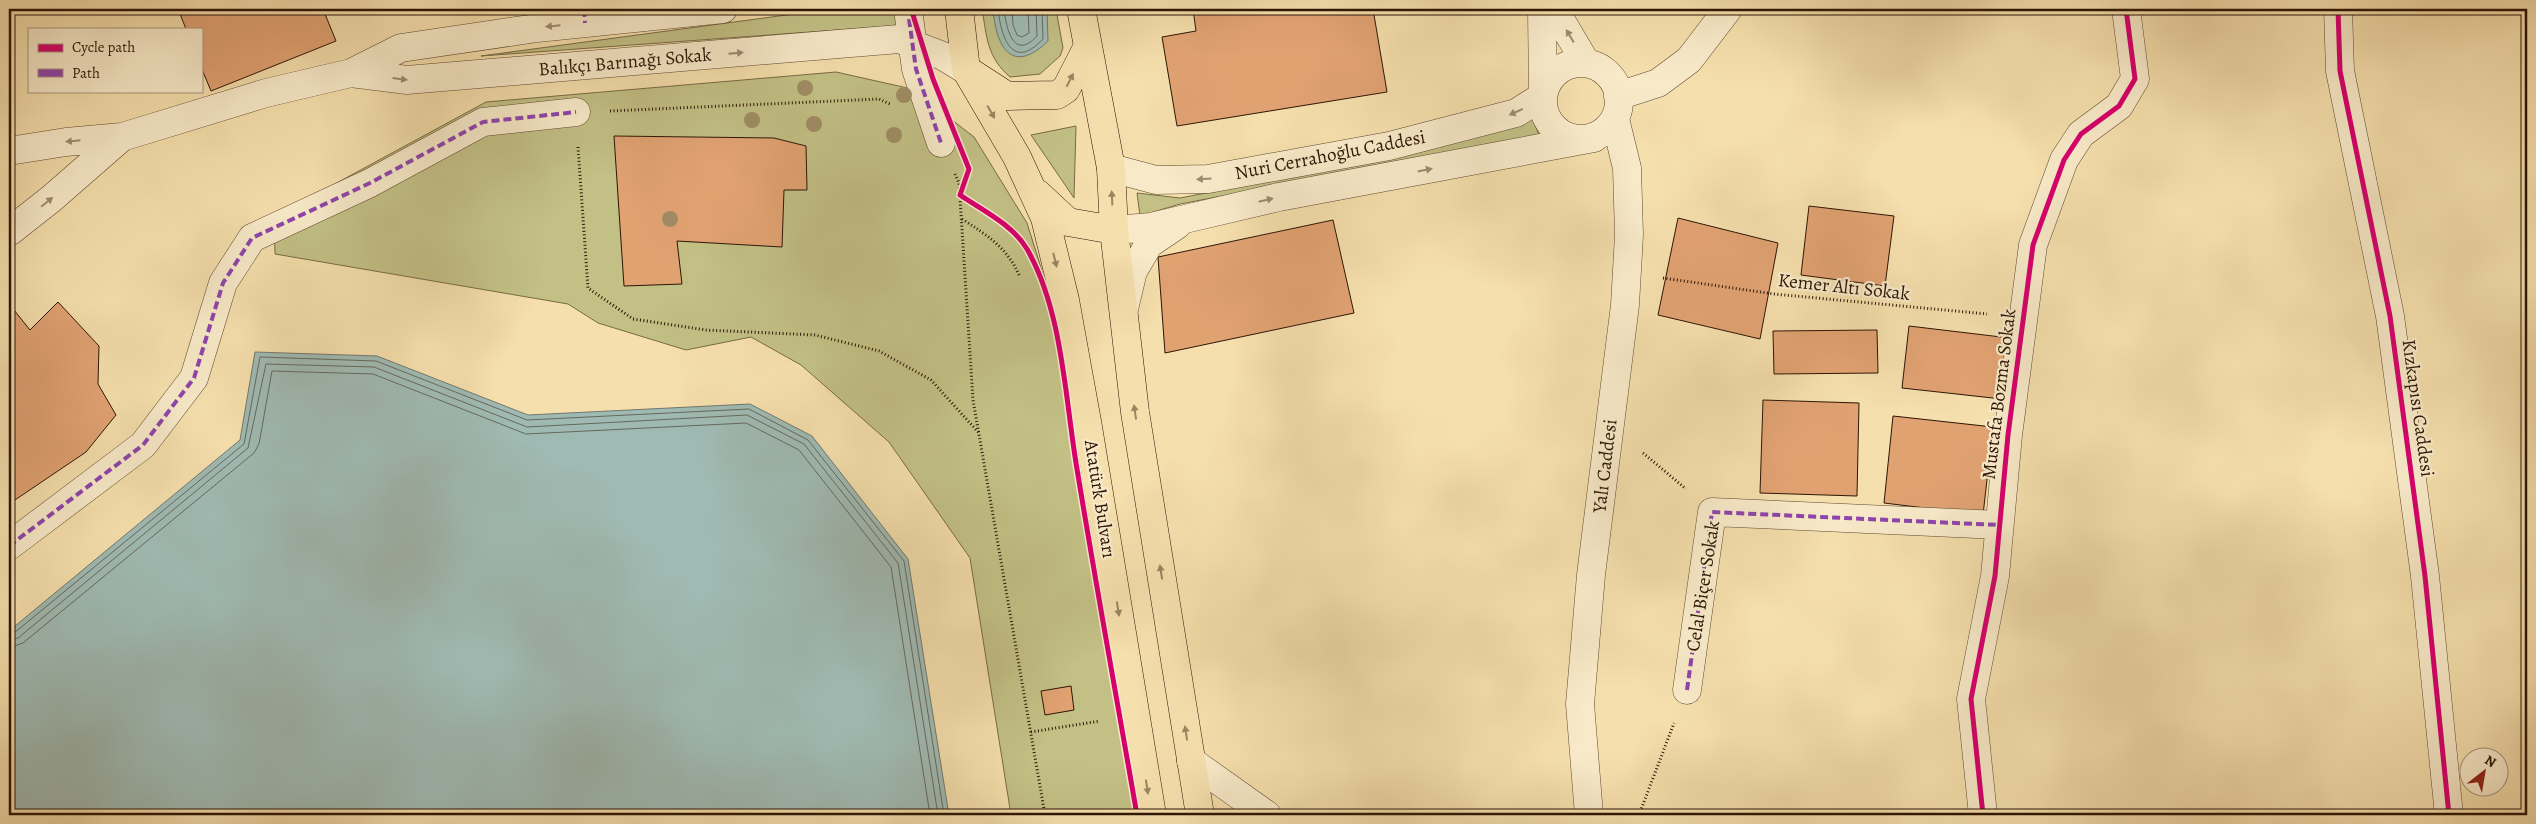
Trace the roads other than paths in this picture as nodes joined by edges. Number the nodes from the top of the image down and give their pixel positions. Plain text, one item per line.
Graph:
1 (723, 9) edge
2 (908, 9) edge
3 (960, 9) edge
4 (1081, 9) edge
5 (1542, 9) edge
6 (1554, 9) edge
7 (1728, 9) edge
8 (2126, 9) edge
9 (2338, 9) edge
10 (584, 16) edge
11 (905, 41) junction
12 (1088, 46) junction
13 (1586, 63) junction
14 (966, 70) junction
15 (351, 73) junction
16 (1543, 96) junction
17 (1616, 107) junction
18 (576, 112) road end
19 (122, 137) junction
20 (1594, 138) junction
21 (941, 143) road end
22 (9, 152) edge
23 (1111, 168) junction
24 (1031, 188) junction
25 (1184, 220) junction
26 (1114, 230) junction
27 (9, 232) edge
28 (1124, 309) junction
29 (1999, 525) junction
30 (9, 546) edge
31 (1687, 690) road end
32 (1191, 761) junction
33 (1152, 815) edge
34 (1200, 815) edge
35 (1267, 815) edge
36 (1589, 815) edge
37 (1983, 815) edge
38 (2449, 815) edge

1 - 10 street, Balıkçı Barınağı Sokak
2 - 11 street
3 - 14 main road, Atatürk Bulvarı
4 - 12 main road
5 - 16 street
13 -> 6 street
7 - 17 street
8 - 29 street, Mustafa Bozma Sokak
9 - 38 street, Kızkapısı Caddesi
10 -> 15 street, Balıkçı Barınağı Sokak
11 - 14 street
15 -> 11 street, Balıkçı Barınağı Sokak
11 - 21 street
14 -> 12 main road
12 - 23 main road
13 - 16 street, Nuri Cerrahoğlu Caddesi
13 - 17 street
14 -> 24 main road, Atatürk Bulvarı
15 - 19 street, Balıkçı Barınağı Sokak
16 - 20 street
16 -> 23 street, Nuri Cerrahoğlu Caddesi
17 - 20 street
17 - 36 street, Yalı Caddesi
18 - 30 street
19 -> 22 street, Balıkçı Barınağı Sokak
27 -> 19 street, Balıkçı Barınağı Sokak
25 -> 20 street, Nuri Cerrahoğlu Caddesi
26 -> 23 main road
24 - 26 main road, Atatürk Bulvarı
24 -> 33 main road, Atatürk Bulvarı
25 - 26 street, Nuri Cerrahoğlu Caddesi
25 - 28 street, Nuri Cerrahoğlu Caddesi
26 - 28 main road
32 -> 28 main road
29 - 31 street, Celal Biçer Sokak
29 - 37 street, Mustafa Bozma Sokak
32 - 34 main road
32 - 35 street

